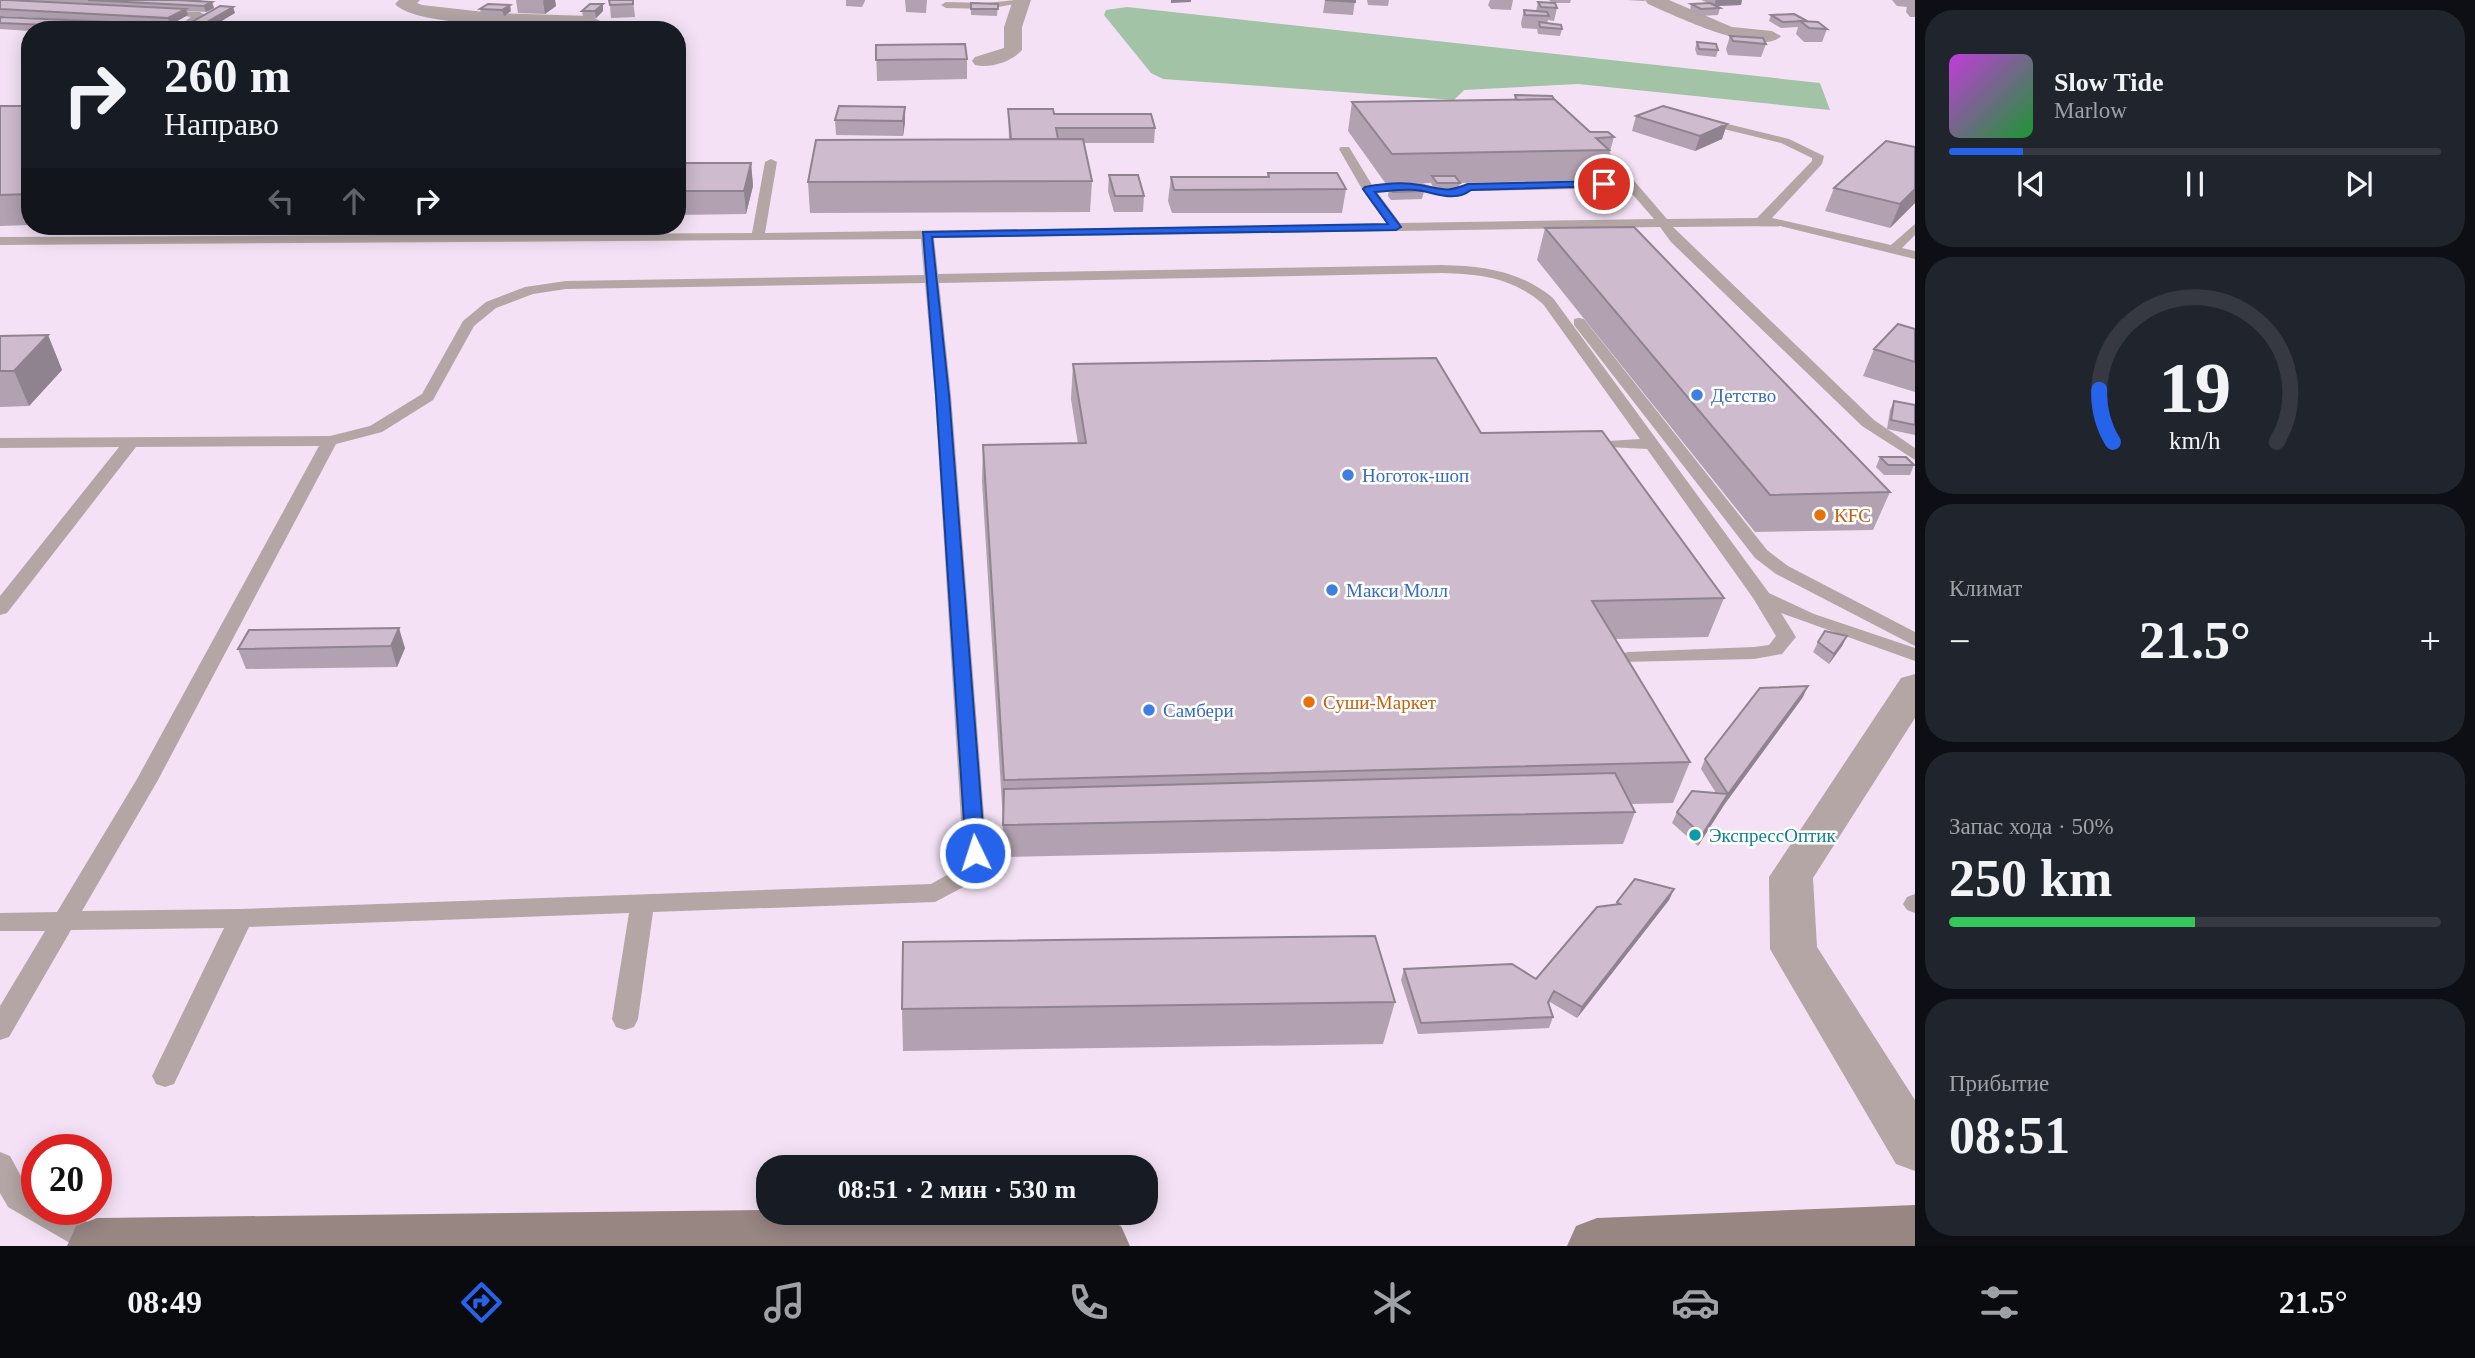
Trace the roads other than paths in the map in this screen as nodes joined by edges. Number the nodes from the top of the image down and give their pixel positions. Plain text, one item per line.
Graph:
1 (411, 0) edge
2 (1654, 0) edge
3 (1022, 1) edge
4 (946, 5) dead end
5 (148, 11) edge
6 (190, 21) edge
7 (592, 21) edge
8 (1772, 36) dead end
9 (982, 61) dead end
10 (1691, 118) edge
11 (1594, 141) edge
12 (1345, 149) dead end
13 (771, 162) dead end
14 (1631, 184) junction
15 (1368, 189) junction
16 (1762, 221) junction
17 (1664, 223) junction
18 (1396, 227) junction
19 (1915, 228) edge
20 (927, 234) junction
21 (758, 236) junction
22 (0, 241) edge
23 (1893, 250) junction
24 (1915, 255) edge
25 (1469, 262) dead end
26 (1522, 268) junction
27 (1419, 270) junction
28 (931, 278) junction
29 (330, 441) junction
30 (132, 442) junction
31 (8, 443) edge
32 (1614, 444) edge
33 (1652, 444) junction
34 (1915, 455) edge
35 (0, 460) edge
36 (1762, 597) junction
37 (0, 609) edge
38 (1915, 640) edge
39 (1628, 658) edge
40 (1915, 680) edge
41 (642, 905) junction
42 (241, 918) junction
43 (66, 919) junction
44 (0, 922) edge
45 (625, 1018) dead end
46 (0, 1030) edge
47 (165, 1076) dead end
48 (1915, 1147) edge
49 (0, 1165) edge
50 (21, 1200) edge
51 (64, 1225) edge
52 (1915, 1232) edge
53 (776, 1242) edge
54 (182, 1245) edge
55 (99, 1246) edge
56 (1100, 1246) edge
57 (1597, 1246) edge

1 - 7 street
2 - 8 street
3 - 4 lane
3 - 9 street
5 - 6 lane
10 - 16 lane
11 - 14 lane
12 - 15 lane
13 - 21 lane
14 - 15 lane
14 - 17 lane
15 - 18 lane
16 - 17 lane
16 - 23 lane
17 - 18 lane
17 - 34 lane
18 - 20 lane
19 - 23 lane
20 - 21 lane
20 - 28 lane
21 - 22 lane
23 - 24 lane
25 - 26 lane
26 - 27 lane
26 - 38 lane
27 - 28 lane
27 - 33 lane
28 - 29 lane
28 - 41 lane
29 - 30 lane
29 - 43 lane
30 - 31 lane
30 - 37 lane
31 - 35 lane
32 - 33 lane
33 - 36 lane
36 - 39 lane
36 - 40 lane
40 - 48 street
41 - 42 lane
41 - 45 lane
42 - 43 lane
42 - 47 lane
43 - 44 lane
43 - 46 lane
49 - 50 lane
51 - 55 lane
52 - 57 main road
53 - 54 main road
53 - 56 main road
54 - 55 main road

